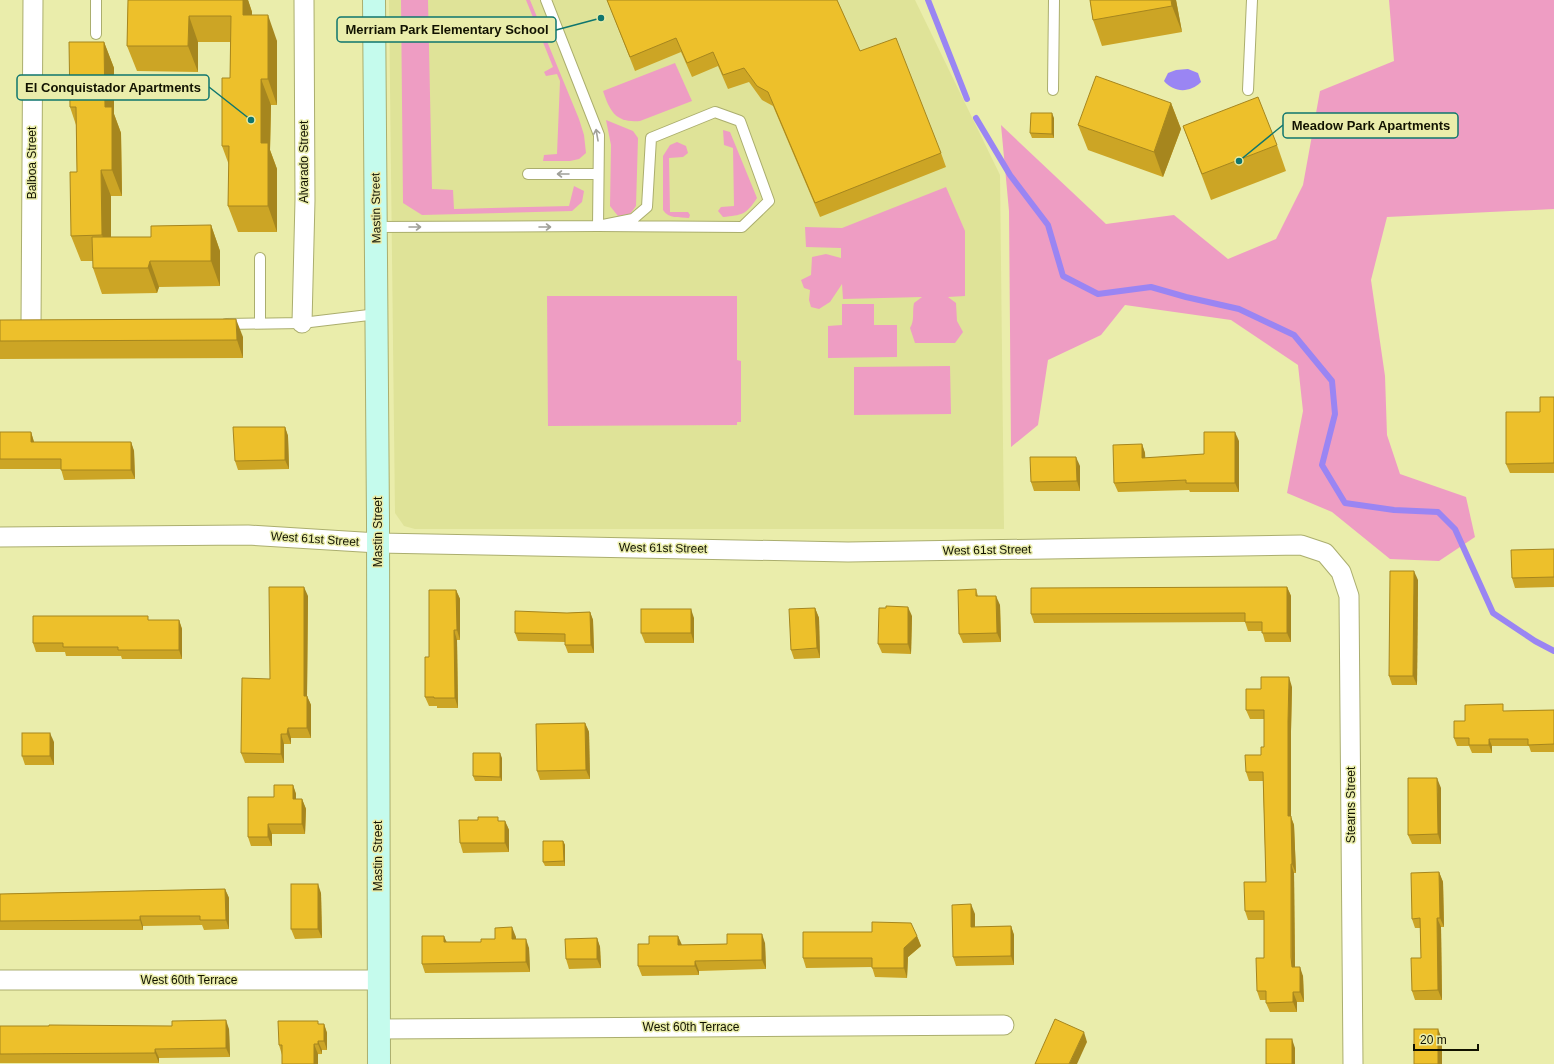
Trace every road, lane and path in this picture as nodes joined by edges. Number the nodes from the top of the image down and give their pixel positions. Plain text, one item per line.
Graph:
1 (33, 0) edge
2 (96, 0) edge
3 (304, 0) edge
4 (374, 0) edge
5 (546, 0) edge
6 (1054, 0) edge
7 (1252, 0) edge
8 (96, 34) dead end
9 (1053, 90) dead end
10 (1248, 90) dead end
11 (528, 174) dead end
12 (598, 174) junction
13 (598, 226) junction
14 (376, 227) junction
15 (260, 258) dead end
16 (377, 314) junction
17 (260, 323) junction
18 (302, 323) junction
19 (213, 324) edge
20 (31, 327) edge
21 (0, 537) edge
22 (378, 543) junction
23 (1325, 553) joint
24 (0, 980) edge
25 (378, 980) junction
26 (1004, 1025) dead end
27 (378, 1029) junction
28 (378, 1064) edge
29 (1353, 1064) edge

1 - 20 street, Balboa Street
2 - 8 lane
3 - 18 street, Alvarado Street
4 - 14 street, Mastin Street
12 -> 5 lane
6 - 9 lane
7 - 10 lane
12 -> 11 lane
12 - 13 lane
13 - 13 lane
14 -> 13 lane
14 - 16 street, Mastin Street
15 - 17 lane
16 - 18 lane
16 - 22 street, Mastin Street
17 - 18 lane
17 - 19 lane
21 - 22 street, West 61st Street
22 - 23 street, West 61st Street
22 - 25 street, Mastin Street
23 - 29 street, Stearns Street
24 - 25 street, West 60th Terrace
25 - 27 street, Mastin Street
26 - 27 street, West 60th Terrace
27 - 28 street, Mastin Street

